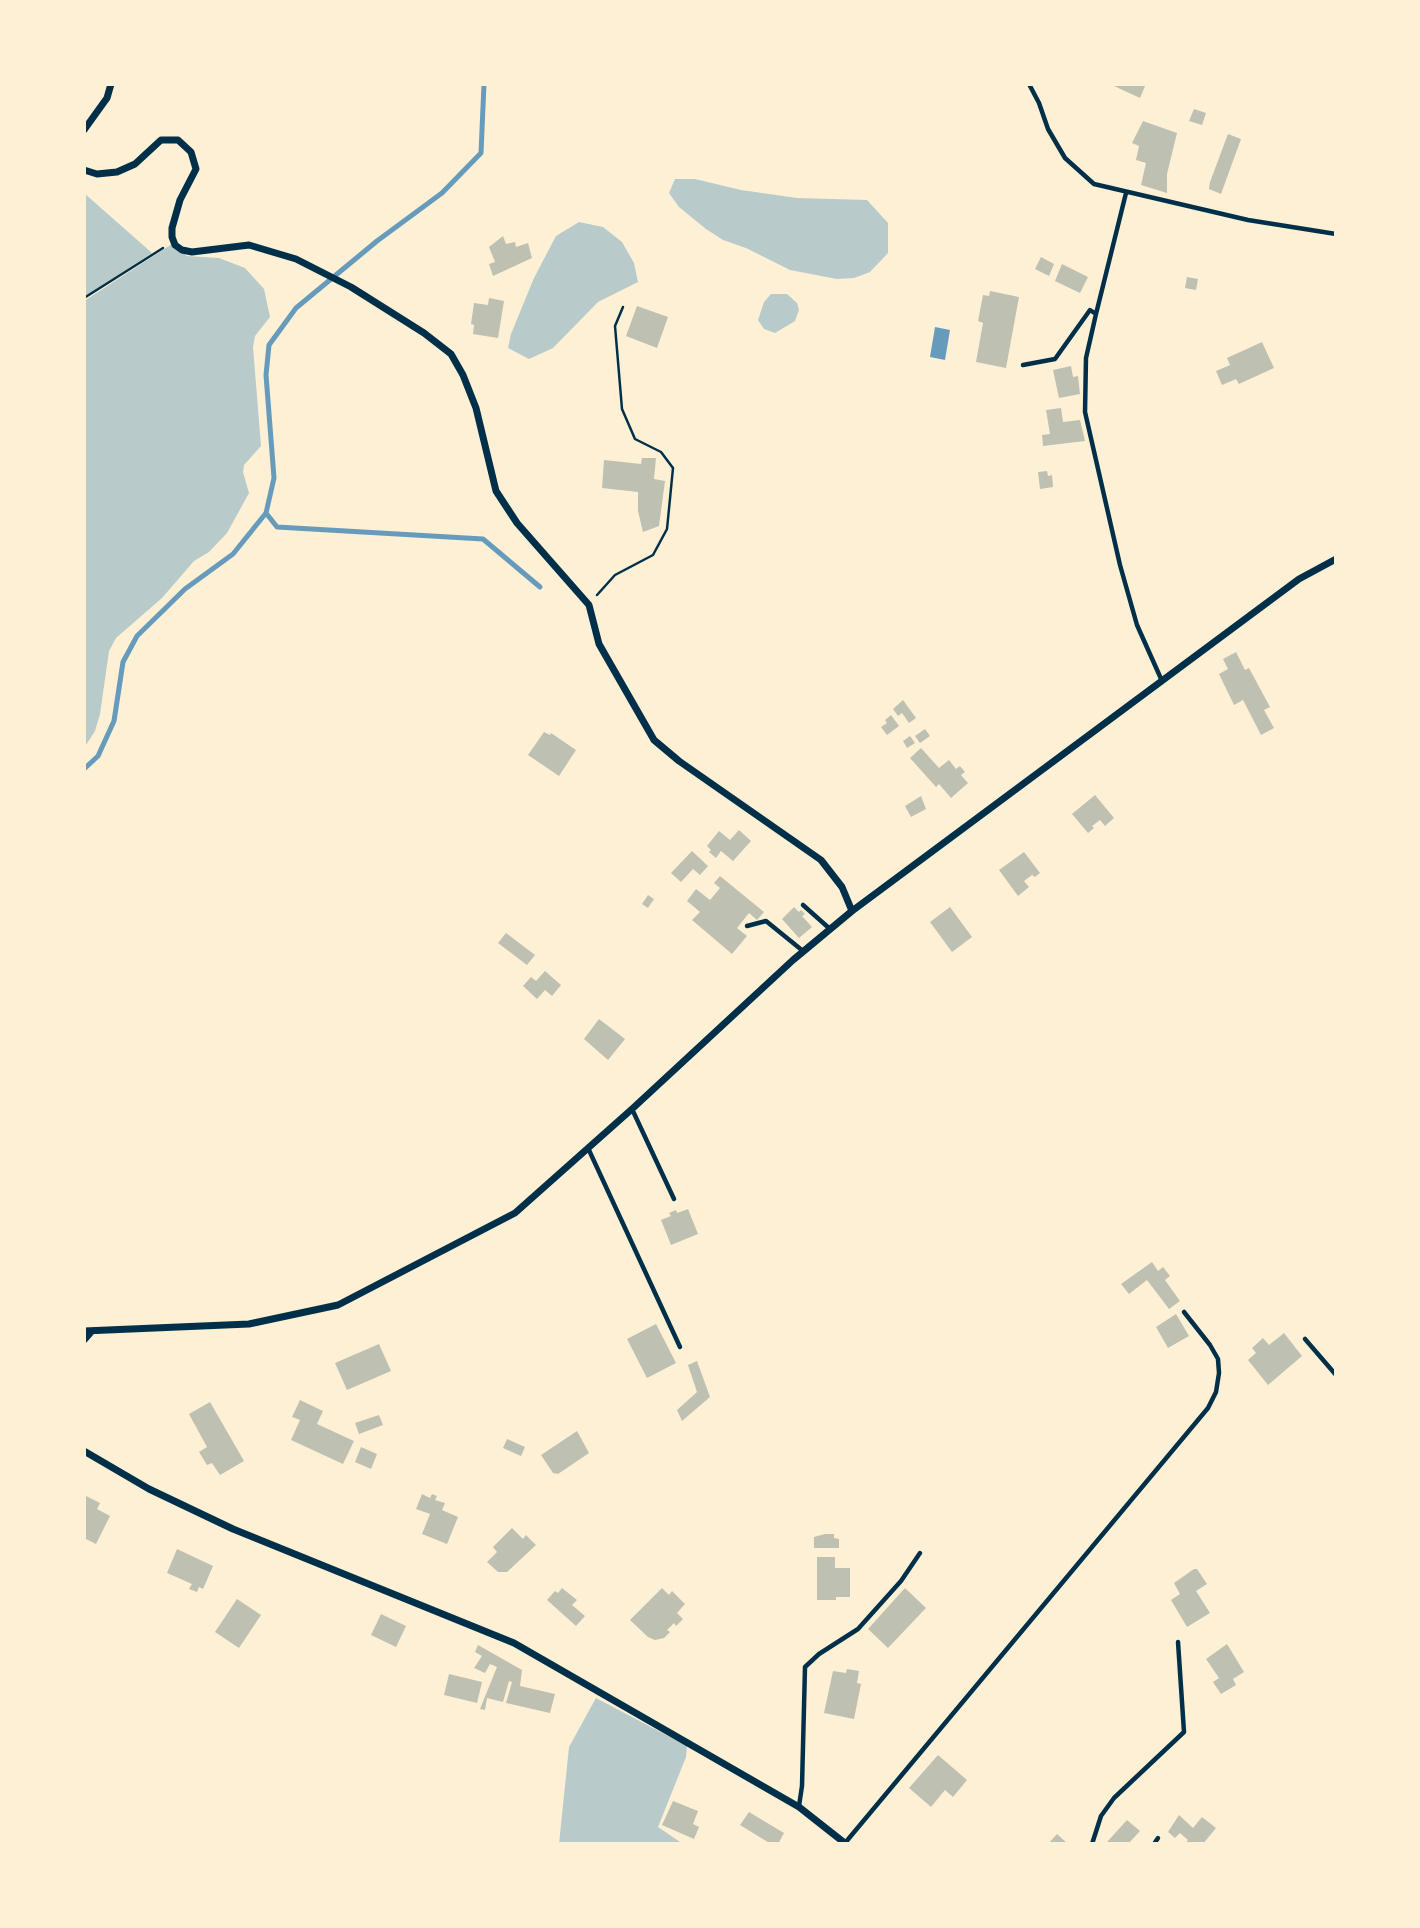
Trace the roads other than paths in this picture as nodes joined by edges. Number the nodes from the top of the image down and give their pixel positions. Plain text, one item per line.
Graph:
1 (111, 84) edge
2 (1029, 84) edge
3 (84, 130) edge
4 (84, 170) edge
5 (1126, 192) junction
6 (1336, 234) edge
7 (1096, 314) junction
8 (1023, 365) dead end
9 (1336, 559) edge
10 (1161, 681) junction
11 (803, 905) dead end
12 (852, 911) junction
13 (747, 926) dead end
14 (830, 929) junction
15 (803, 951) junction
16 (632, 1109) junction
17 (589, 1148) junction
18 (674, 1199) dead end
19 (1184, 1312) dead end
20 (88, 1331) edge
21 (1305, 1339) dead end
22 (84, 1340) edge
23 (680, 1348) dead end
24 (1336, 1375) edge
25 (84, 1451) edge
26 (920, 1553) dead end
27 (1178, 1642) dead end
28 (799, 1807) junction
29 (1158, 1838) dead end
30 (845, 1844) edge
31 (1092, 1844) edge
32 (1154, 1844) edge

1 - 3 street
2 - 5 lane
4 - 12 street
5 - 6 lane
5 - 7 lane
7 - 8 lane
7 - 10 lane
9 - 10 street
10 - 12 street
11 - 14 lane
12 - 14 street
13 - 15 lane
14 - 15 street
15 - 16 street
16 - 17 street
16 - 18 lane
17 - 20 street
17 - 23 lane
19 - 30 lane
20 - 22 street
21 - 24 lane
25 - 28 street
26 - 28 lane
27 - 31 lane
28 - 30 street
29 - 32 lane

